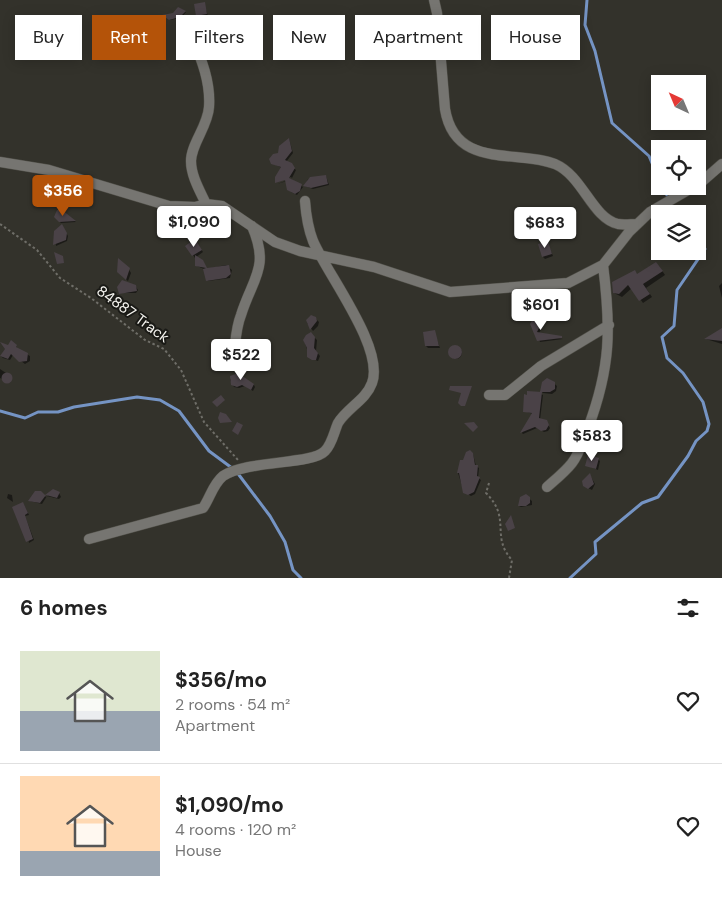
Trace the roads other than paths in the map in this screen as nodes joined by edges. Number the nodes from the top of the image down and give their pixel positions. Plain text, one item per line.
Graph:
1 (434, 0) edge
2 (200, 60) edge
3 (0, 162) edge
4 (722, 164) edge
5 (706, 177) edge
6 (679, 195) edge
7 (305, 201) dead end
8 (206, 204) junction
9 (637, 224) junction
10 (252, 225) junction
11 (320, 256) junction
12 (603, 265) junction
13 (609, 325) junction
14 (235, 346) dead end
15 (489, 395) dead end
16 (547, 487) dead end
17 (88, 539) dead end

1 - 9 street
2 - 8 street
3 - 8 street
4 - 5 street
6 - 9 street
7 - 11 street
8 - 10 street
9 - 12 street
10 - 11 street
10 - 14 street
11 - 12 street
11 - 17 street
12 - 13 street
13 - 15 street
13 - 16 street

